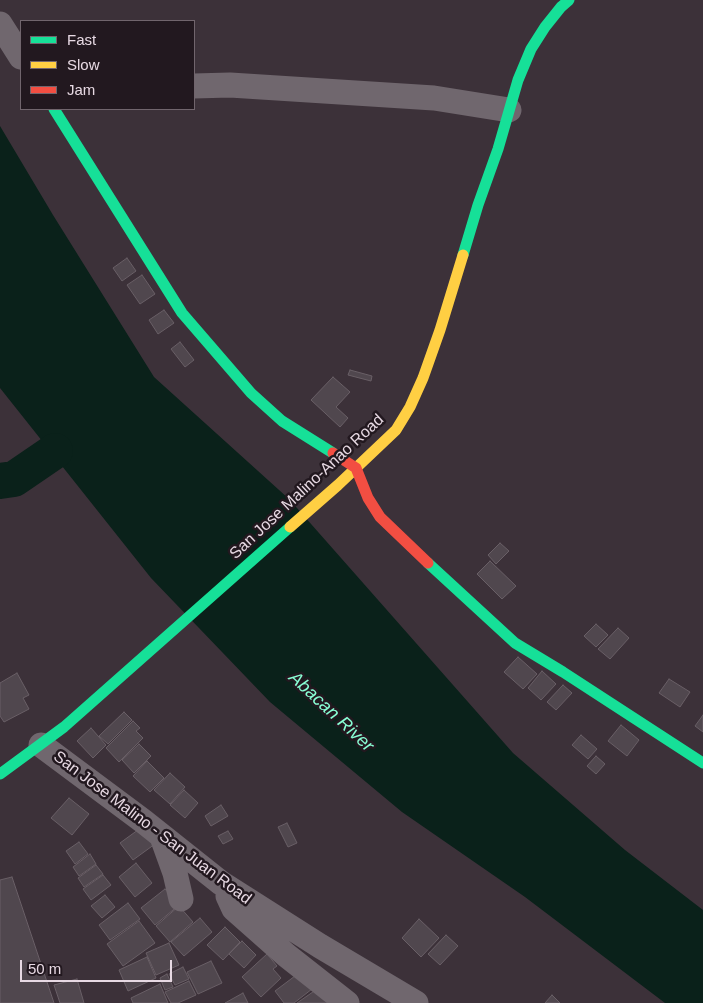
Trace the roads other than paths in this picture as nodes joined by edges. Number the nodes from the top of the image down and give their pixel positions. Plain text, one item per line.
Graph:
1 (569, 0) edge
2 (0, 24) edge
3 (20, 55) edge
4 (195, 86) edge
5 (55, 110) edge
6 (509, 110) junction
7 (356, 468) junction
8 (41, 745) junction
9 (703, 763) edge
10 (0, 774) edge
11 (162, 837) junction
12 (221, 883) junction
13 (181, 899) dead end
14 (347, 1003) edge
15 (416, 1003) edge

1 - 6 main road, San Jose Malino-Anao Road
2 - 3 street
4 - 6 street
5 - 7 main road
6 - 7 main road, San Jose Malino-Anao Road
7 - 8 main road, San Jose Malino-Anao Road
7 - 9 main road
8 - 10 main road, San Jose Malino-Anao Road
8 - 11 street, San Jose Malino - San Juan Road
11 - 12 street, San Jose Malino - San Juan Road
11 - 13 street
12 - 14 street
12 - 15 street, San Jose Malino - San Juan Road

